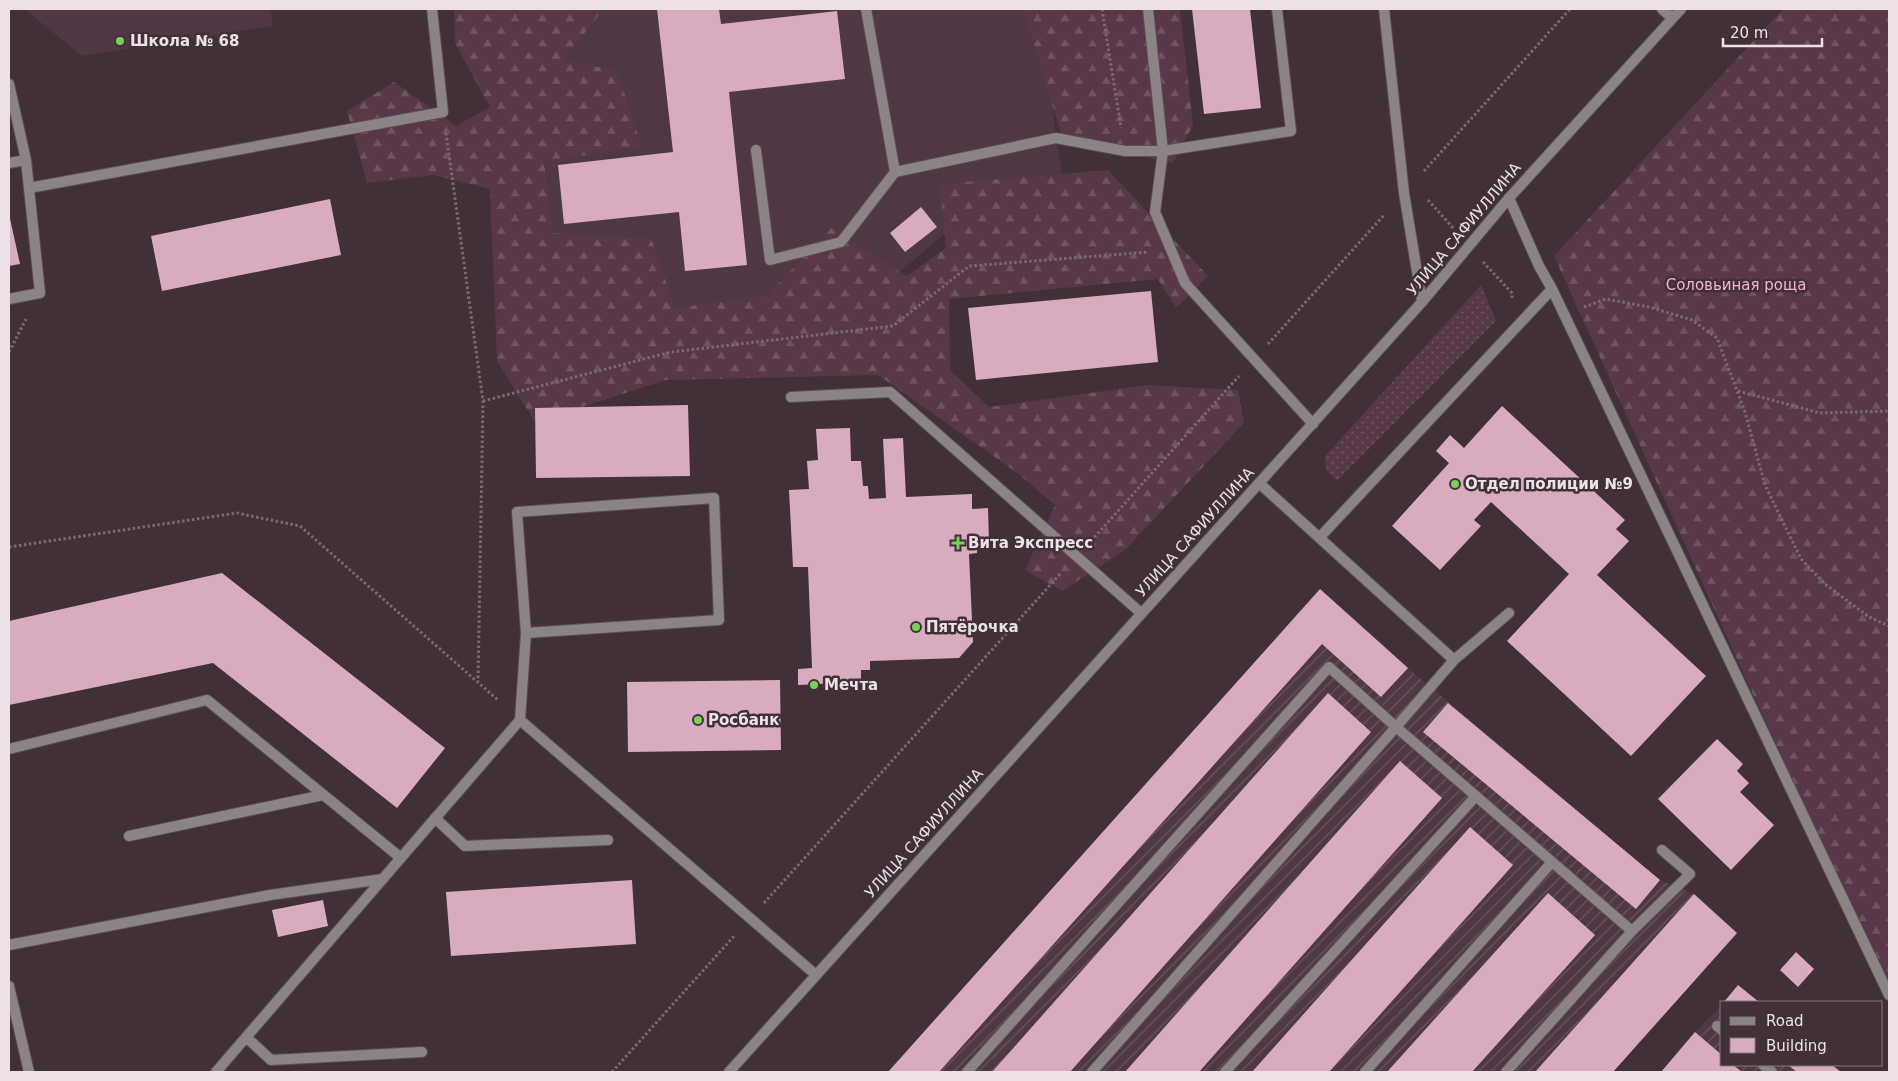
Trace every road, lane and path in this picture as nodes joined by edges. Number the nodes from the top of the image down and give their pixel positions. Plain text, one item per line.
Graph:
1 (432, 9) edge
2 (866, 9) edge
3 (1102, 9) edge
4 (1148, 9) edge
5 (1277, 9) edge
6 (1384, 9) edge
7 (1662, 9) edge
8 (1681, 9) edge
9 (1672, 18) junction
10 (9, 84) edge
11 (443, 112) junction
12 (756, 150) dead end
13 (1125, 151) junction
14 (1163, 151) junction
15 (26, 160) junction
16 (9, 163) edge
17 (895, 172) junction
18 (29, 188) junction
19 (1509, 198) junction
20 (1171, 250) junction
21 (1552, 289) junction
22 (40, 293) junction
23 (9, 299) edge
24 (1422, 302) junction
25 (1564, 313) junction
26 (9, 352) edge
27 (1737, 391) junction
28 (791, 397) dead end
29 (484, 401) junction
30 (1889, 411) edge
31 (1313, 424) junction
32 (1259, 483) junction
33 (1320, 537) junction
34 (9, 547) edge
35 (1508, 613) dead end
36 (1142, 614) junction
37 (1889, 626) edge
38 (526, 633) junction
39 (1454, 660) junction
40 (478, 683) junction
41 (520, 720) junction
42 (1396, 727) junction
43 (9, 749) edge
44 (323, 795) junction
45 (1476, 796) junction
46 (435, 818) junction
47 (129, 836) dead end
48 (608, 840) dead end
49 (1662, 850) dead end
50 (401, 858) junction
51 (1552, 862) junction
52 (383, 878) junction
53 (1632, 931) junction
54 (9, 945) edge
55 (816, 975) junction
56 (9, 986) edge
57 (1889, 996) edge
58 (246, 1037) junction
59 (422, 1052) dead end
60 (29, 1072) edge
61 (216, 1072) edge
62 (729, 1072) edge
63 (967, 1072) edge
64 (1092, 1072) edge
65 (1225, 1072) edge
66 (1365, 1072) edge
67 (1506, 1072) edge

1 - 11 street
2 - 17 street
3 - 13 path
4 - 14 street
5 - 14 street
6 - 24 street
7 - 9 street
8 - 9 street, УЛИЦА САФИУЛЛИНА
9 - 19 street, УЛИЦА САФИУЛЛИНА
10 - 15 street
11 - 18 street
11 - 29 path
12 - 17 street
13 - 14 street
13 - 17 street
14 - 20 street
15 - 16 street
15 - 18 street
18 - 22 street
19 - 21 street
19 - 24 street, УЛИЦА САФИУЛЛИНА
20 - 29 path
20 - 31 street
21 - 25 street
21 - 33 street
22 - 23 street
22 - 26 path
24 - 31 street, УЛИЦА САФИУЛЛИНА
25 - 27 path
25 - 57 street
27 - 30 path
27 - 37 path
28 - 36 street
29 - 40 path
31 - 32 street, УЛИЦА САФИУЛЛИНА
32 - 33 street
32 - 36 street, УЛИЦА САФИУЛЛИНА
33 - 39 street
34 - 40 path
35 - 39 street
36 - 55 street, УЛИЦА САФИУЛЛИНА
38 - 38 street
38 - 41 street
39 - 42 street
40 - 41 path
41 - 46 street
41 - 55 street
42 - 45 street
42 - 63 street
42 - 64 street
43 - 44 street
44 - 47 street
44 - 50 street
45 - 51 street
45 - 65 street
46 - 48 street
46 - 50 street
49 - 53 street
50 - 52 street
51 - 53 street
51 - 66 street
52 - 54 street
52 - 58 street
53 - 67 street
55 - 62 street, УЛИЦА САФИУЛЛИНА
56 - 60 street
58 - 59 street
58 - 61 street

